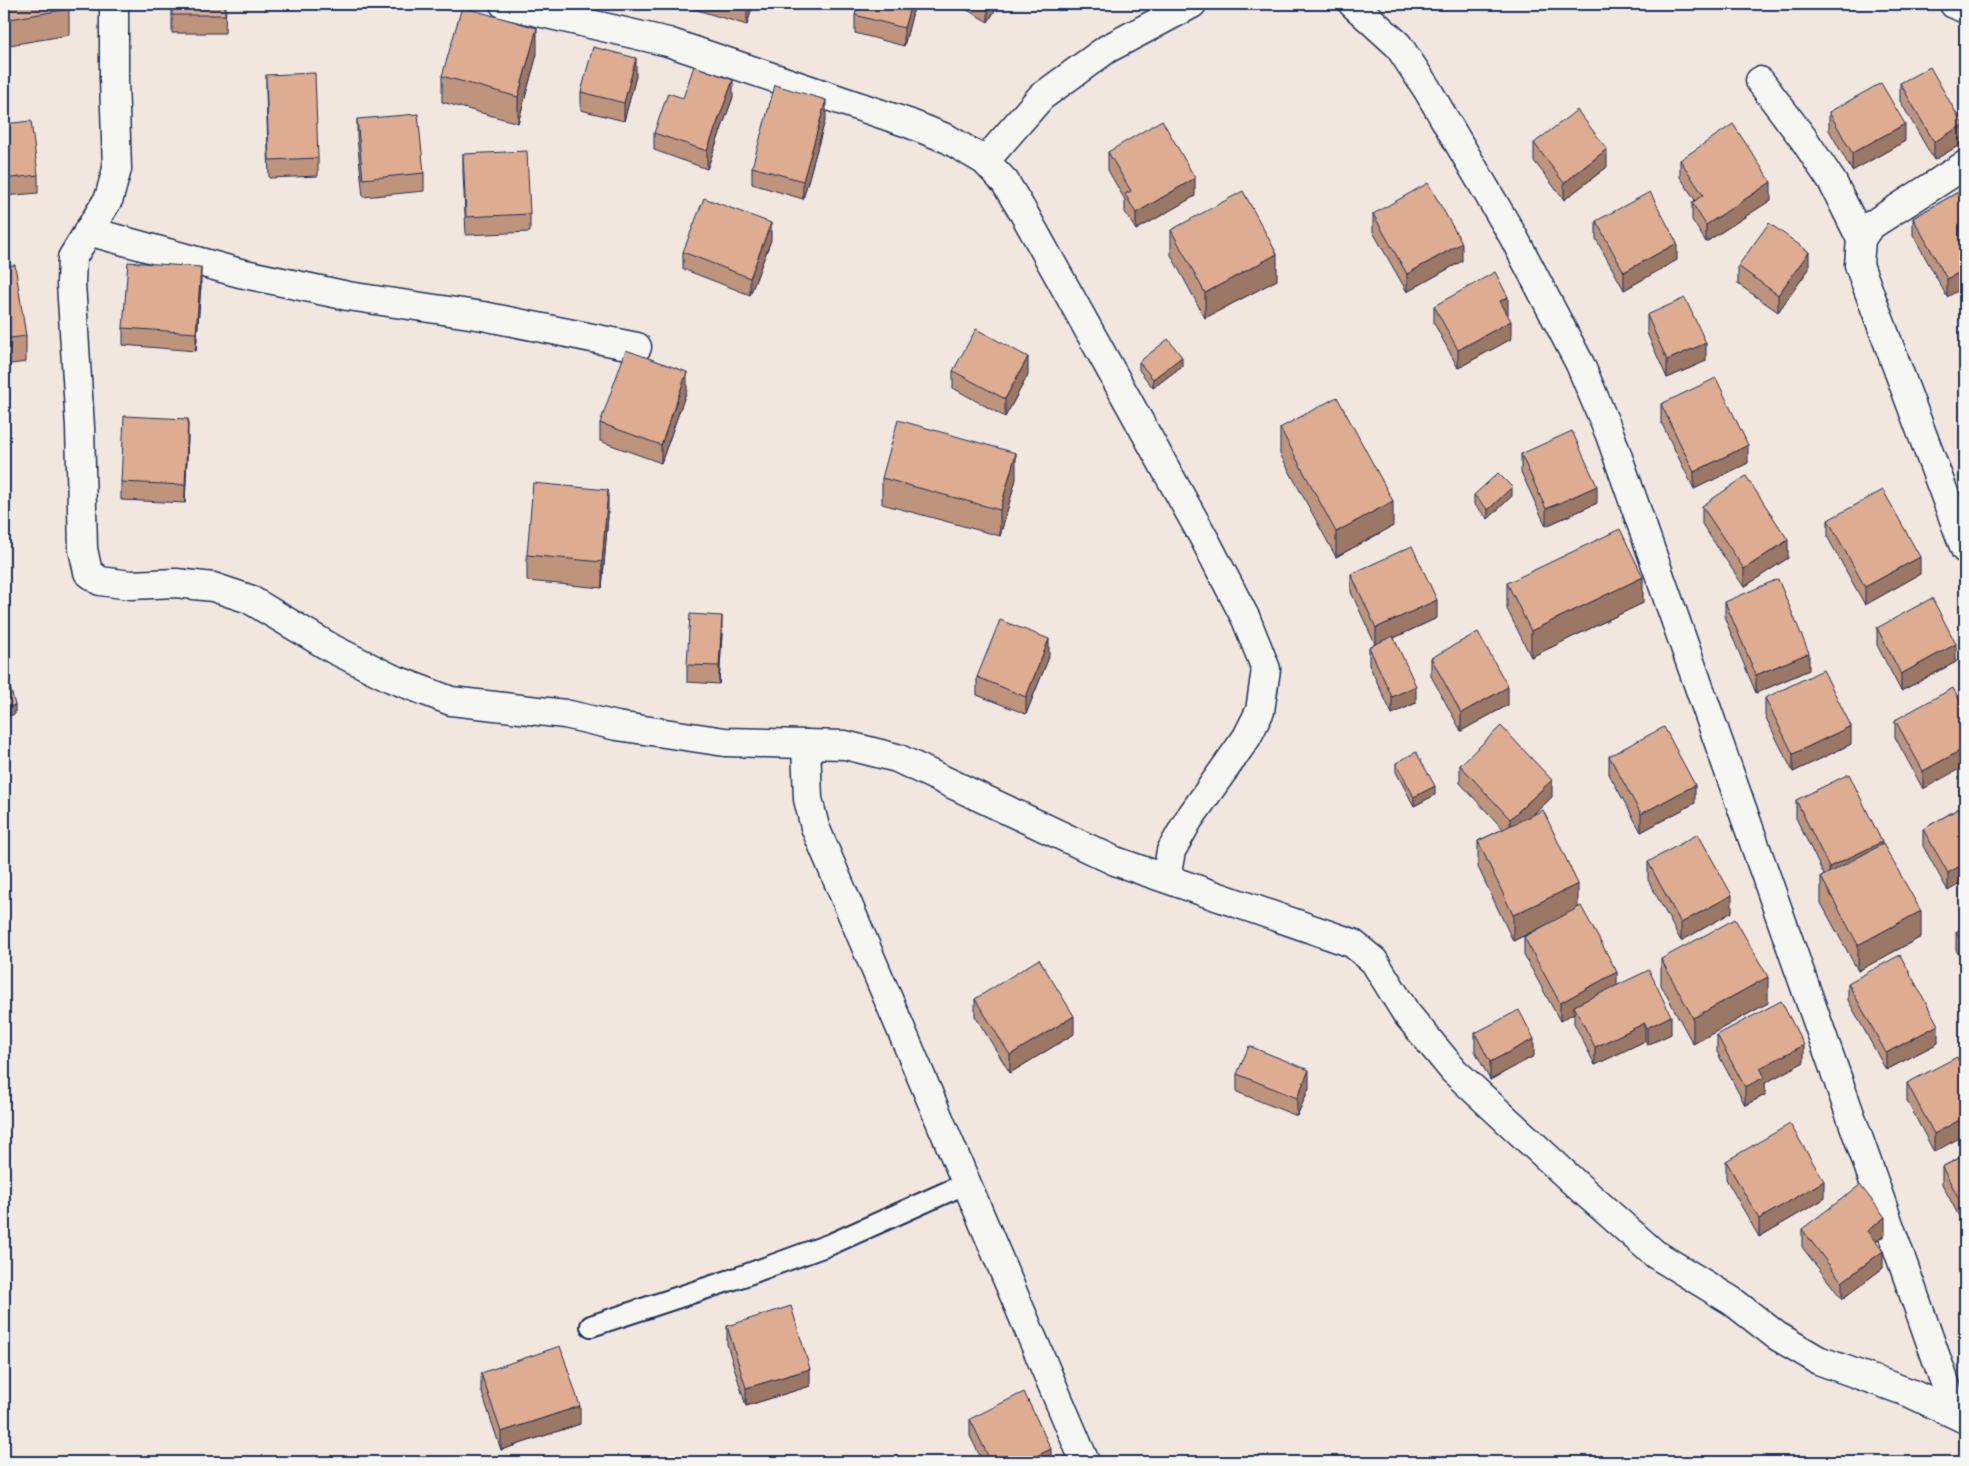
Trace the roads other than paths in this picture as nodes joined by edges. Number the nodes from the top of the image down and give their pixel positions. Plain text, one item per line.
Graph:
1 (114, 4) edge
2 (504, 4) edge
3 (1192, 4) edge
4 (1353, 4) edge
5 (1954, 4) edge
6 (1965, 6) edge
7 (1760, 81) dead end
8 (985, 161) junction
9 (1965, 165) edge
10 (88, 231) junction
11 (1861, 238) junction
12 (637, 347) dead end
13 (1965, 549) edge
14 (806, 744) junction
15 (1166, 878) junction
16 (966, 1183) junction
17 (592, 1326) dead end
18 (1961, 1416) edge
19 (1086, 1462) edge

1 - 10 street
2 - 8 street
3 - 8 street
4 - 18 street
5 - 6 street
7 - 11 street
8 - 15 street
9 - 11 street
10 - 12 street
10 - 14 street
11 - 13 street
14 - 15 street
14 - 16 street
15 - 18 street
16 - 17 lane
16 - 19 street

